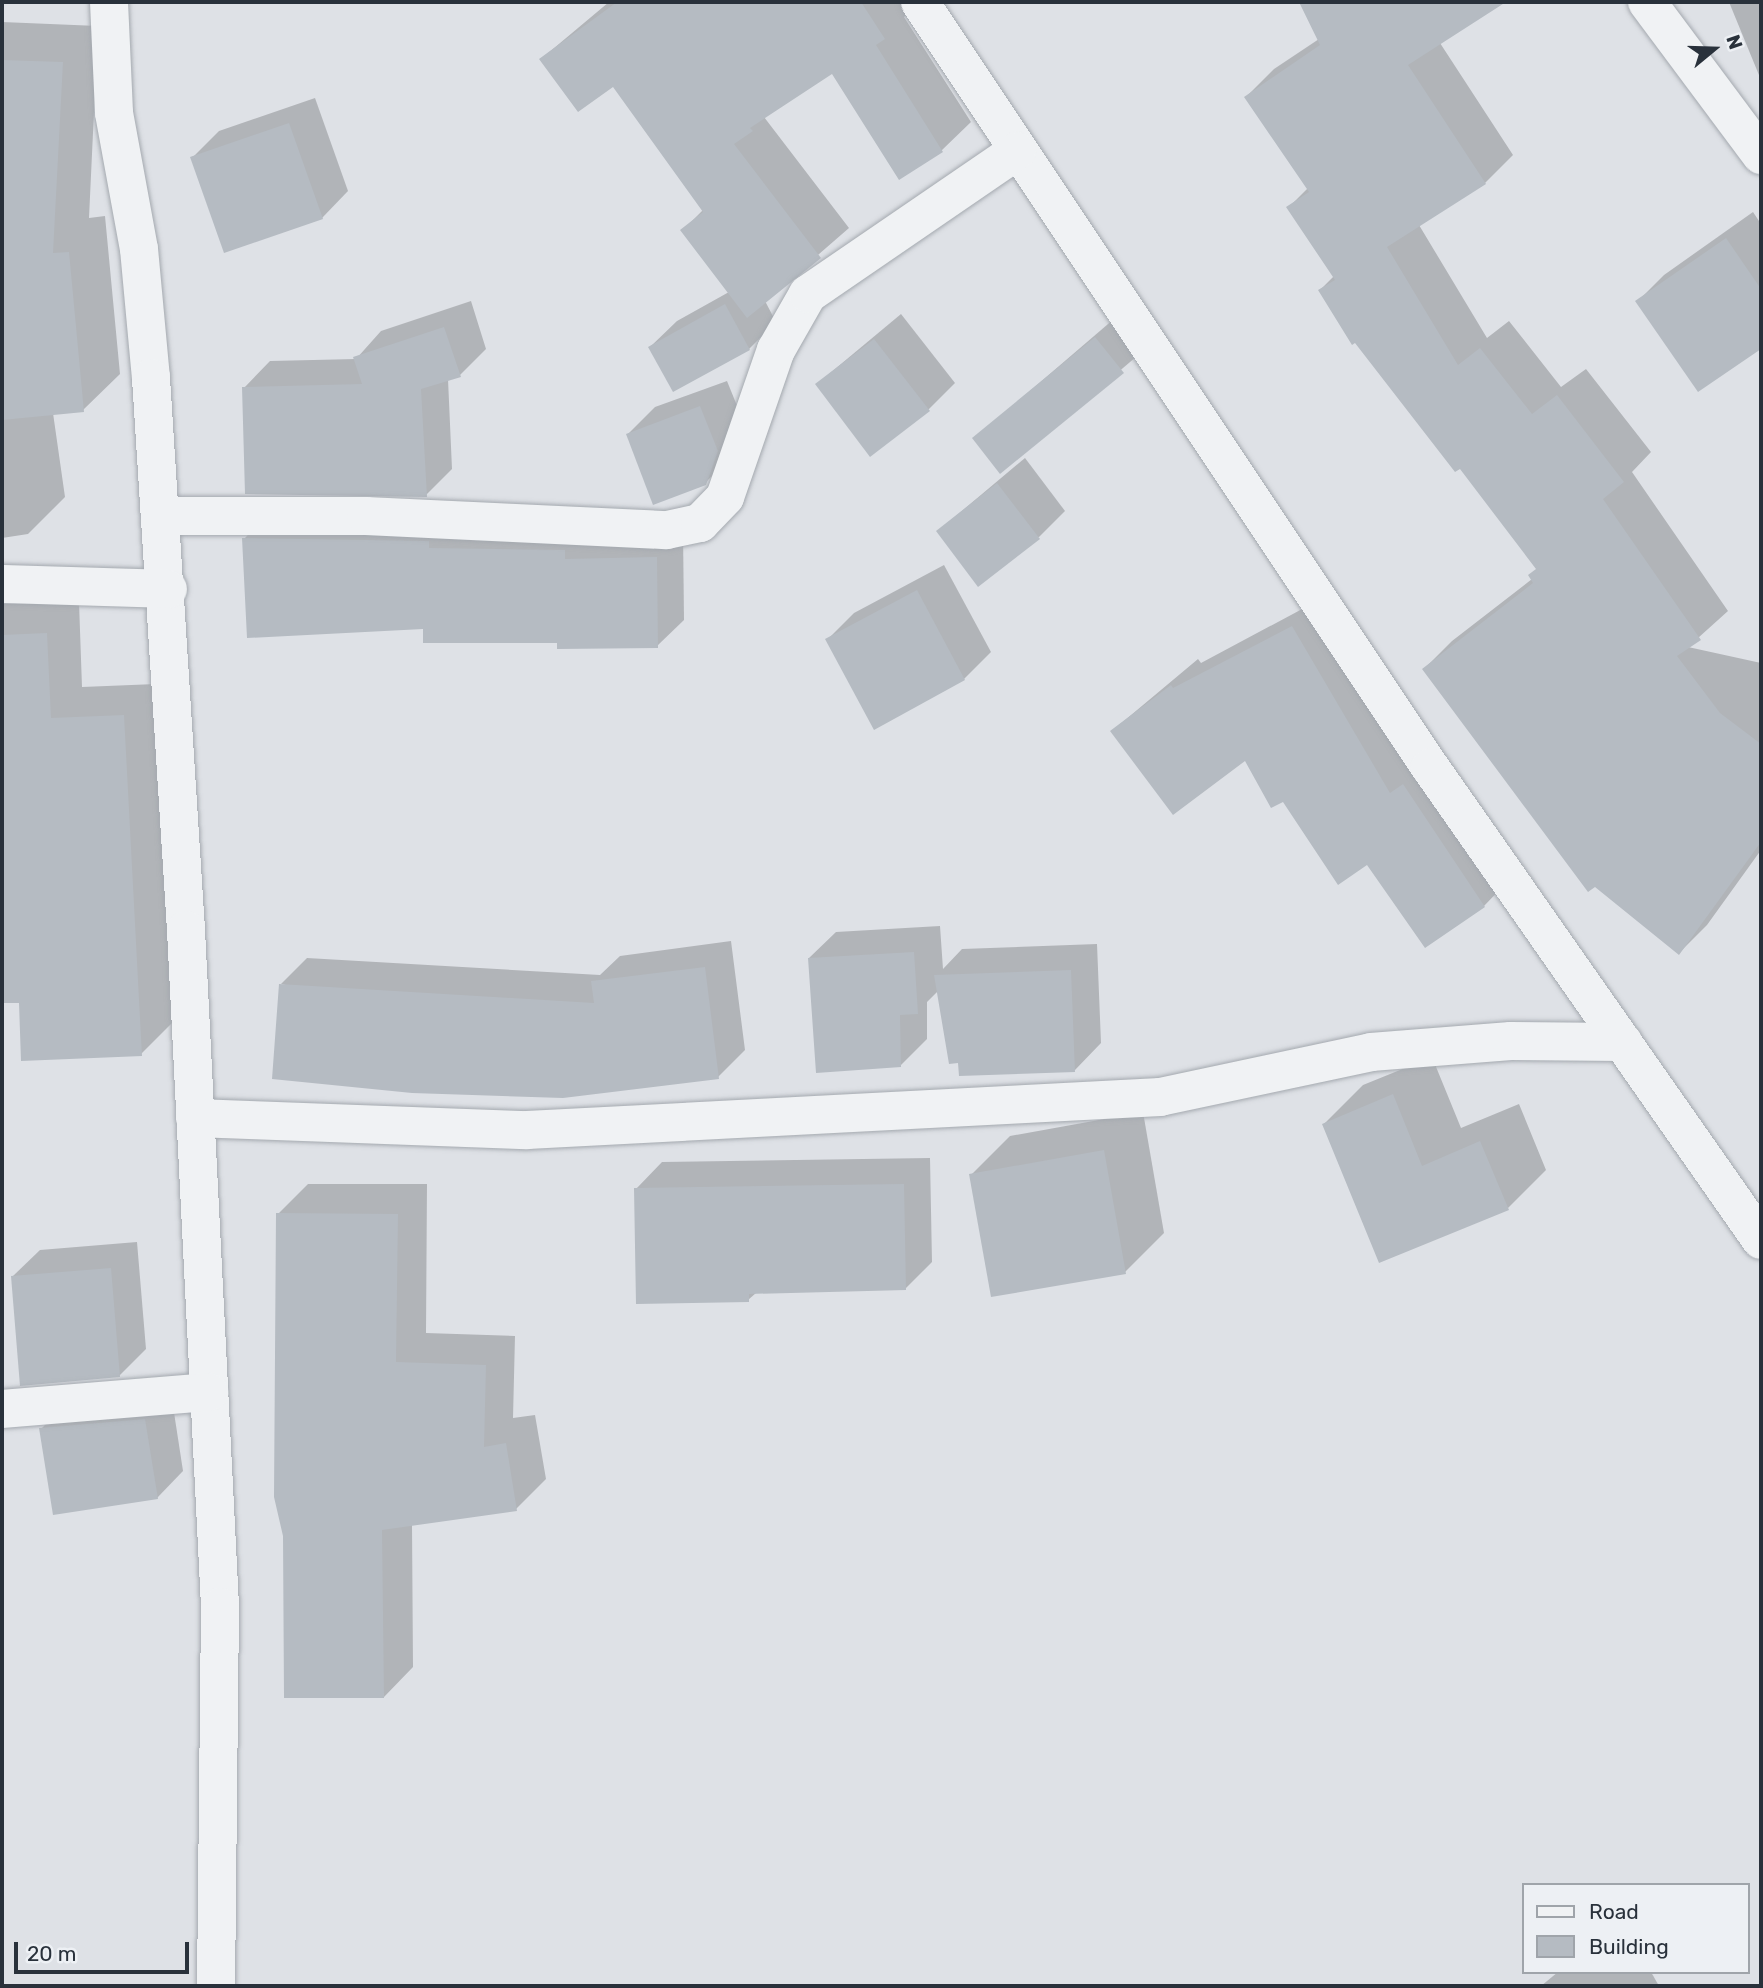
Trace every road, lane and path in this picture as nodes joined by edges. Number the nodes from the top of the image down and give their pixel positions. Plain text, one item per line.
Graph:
1 (109, 2) edge
2 (920, 2) edge
3 (1647, 2) edge
4 (1017, 151) junction
5 (1761, 155) edge
6 (162, 516) junction
7 (2, 584) edge
8 (168, 589) junction
9 (1623, 1042) junction
10 (195, 1118) junction
11 (1761, 1240) edge
12 (209, 1392) junction
13 (2, 1409) edge
14 (216, 1986) edge

1 - 6 street
2 - 4 street
3 - 5 street
4 - 6 street
4 - 9 street
6 - 8 street
7 - 8 street
8 - 10 street
9 - 10 street
9 - 11 street
10 - 12 street
12 - 13 street
12 - 14 street

